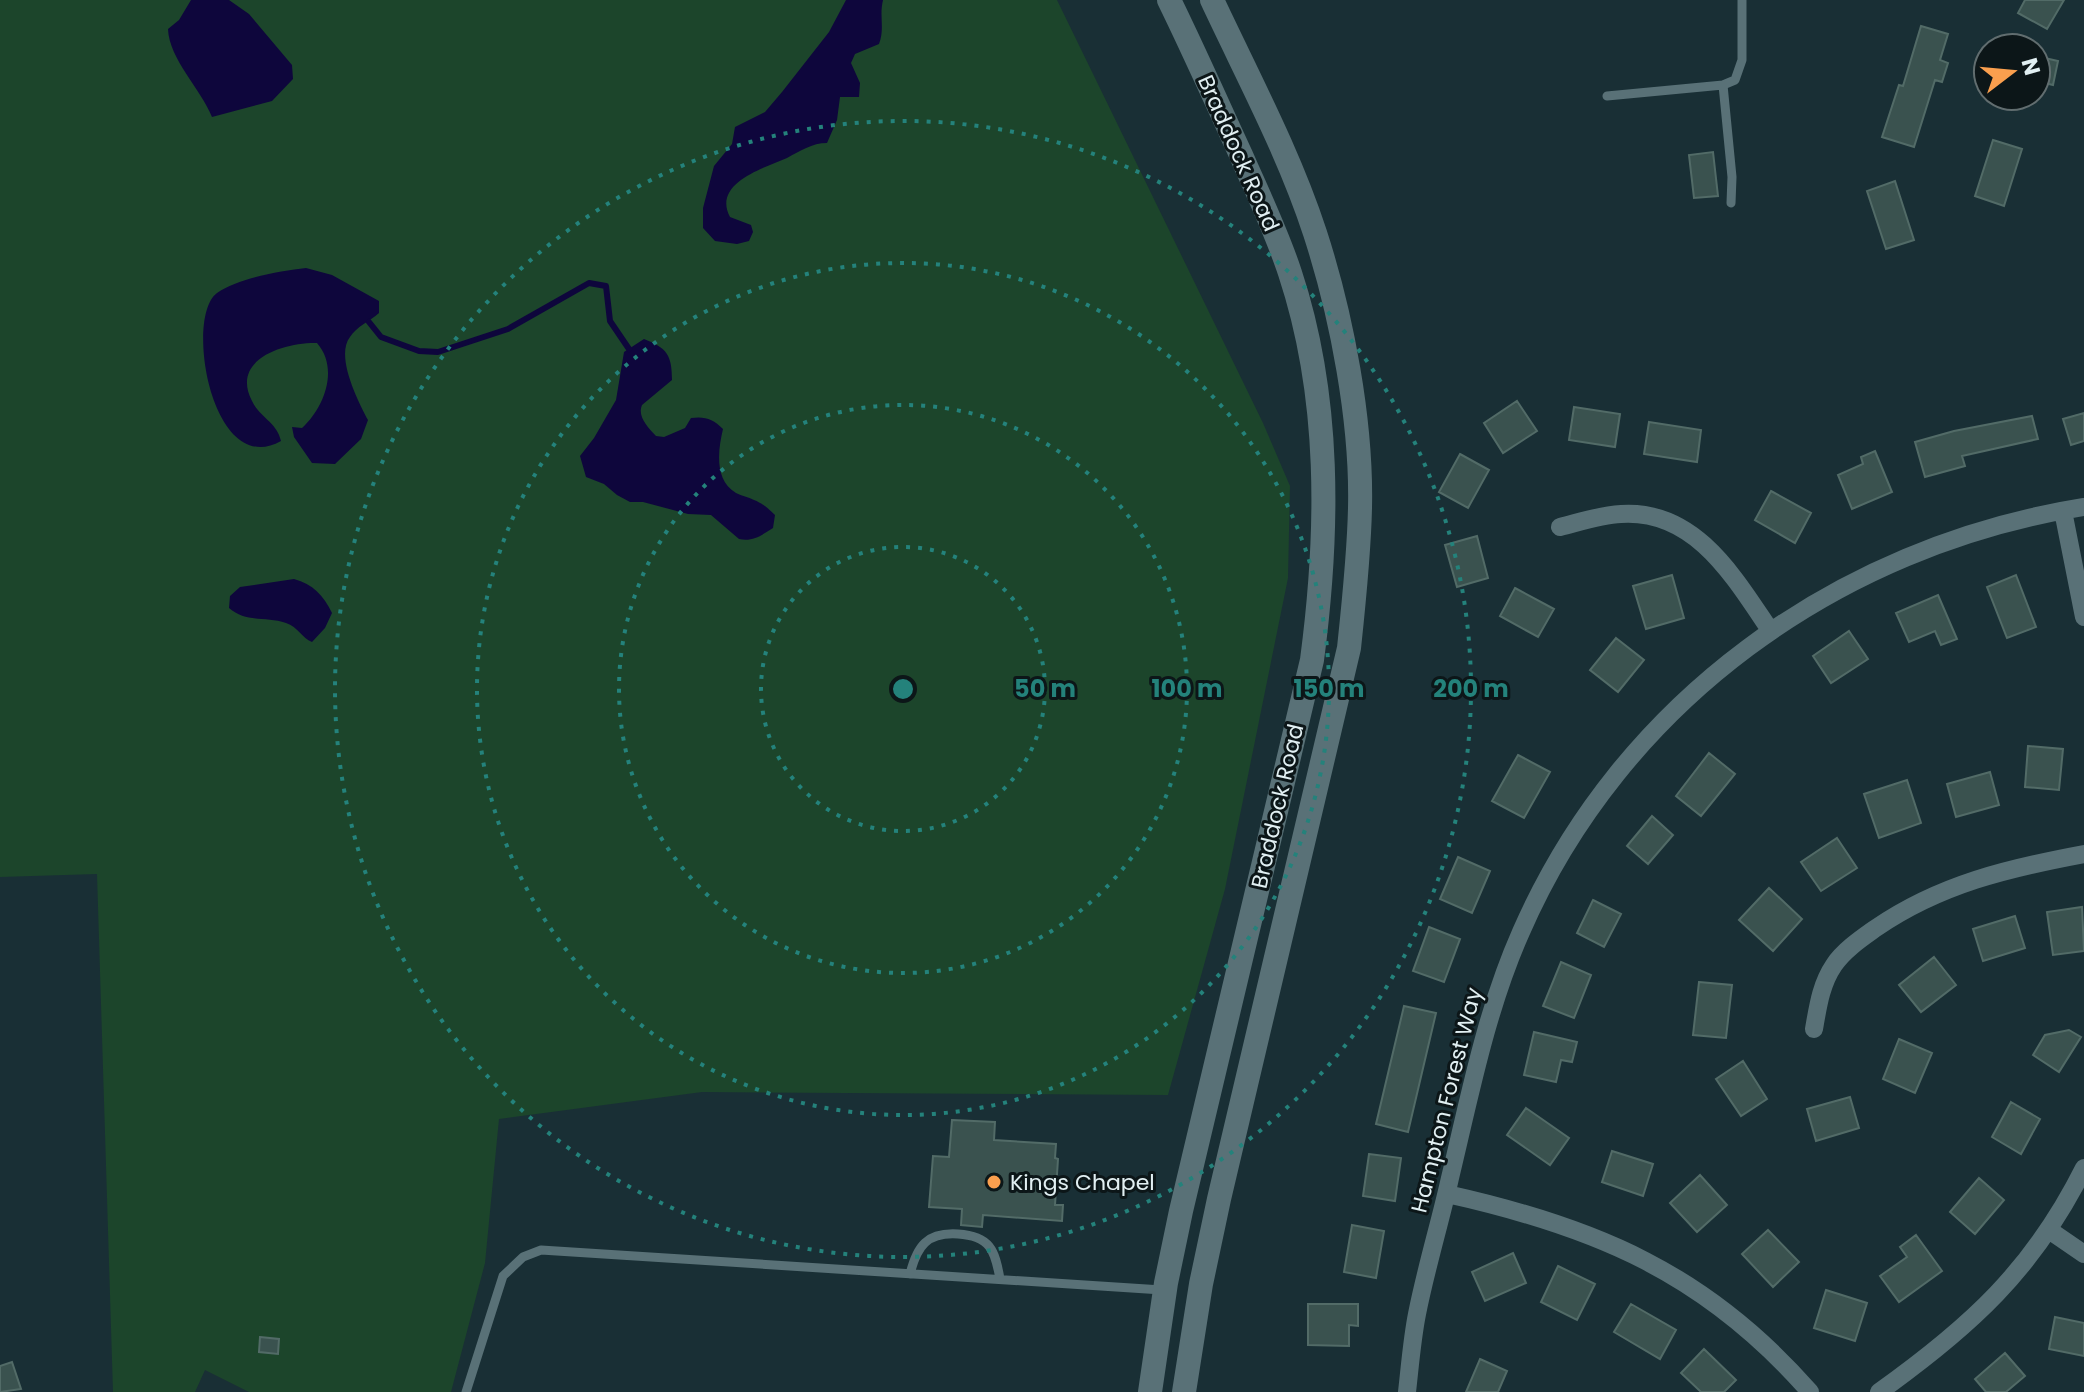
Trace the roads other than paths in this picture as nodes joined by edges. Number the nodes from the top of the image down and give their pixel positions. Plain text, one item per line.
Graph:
1 (1169, 0) edge
2 (1212, 0) edge
3 (1742, 0) edge
4 (1723, 85) junction
5 (1607, 96) dead end
6 (1731, 203) dead end
7 (2084, 507) edge
8 (2063, 511) junction
9 (1560, 527) dead end
10 (2084, 617) edge
11 (1770, 630) junction
12 (2084, 854) edge
13 (1814, 1029) dead end
14 (2084, 1168) edge
15 (1447, 1194) junction
16 (2049, 1230) junction
17 (2084, 1254) edge
18 (910, 1274) junction
19 (1000, 1279) junction
20 (1165, 1290) junction
21 (466, 1392) edge
22 (1150, 1392) edge
23 (1184, 1392) edge
24 (1407, 1392) edge
25 (1810, 1392) edge
26 (1879, 1392) edge

1 - 20 main road, Braddock Road
2 - 23 main road, Braddock Road
3 - 4 lane
4 - 5 lane
4 - 6 lane
7 - 8 street, Hampton Forest Way
8 - 10 street
8 - 11 street, Hampton Forest Way
9 - 11 street
11 - 15 street, Hampton Forest Way
12 - 13 street
14 - 16 street
15 - 24 street, Hampton Forest Way
15 - 25 street
16 - 17 street
16 - 26 street
18 - 19 lane
18 - 19 lane
18 - 21 lane
19 - 20 lane
20 - 22 main road, Braddock Road

